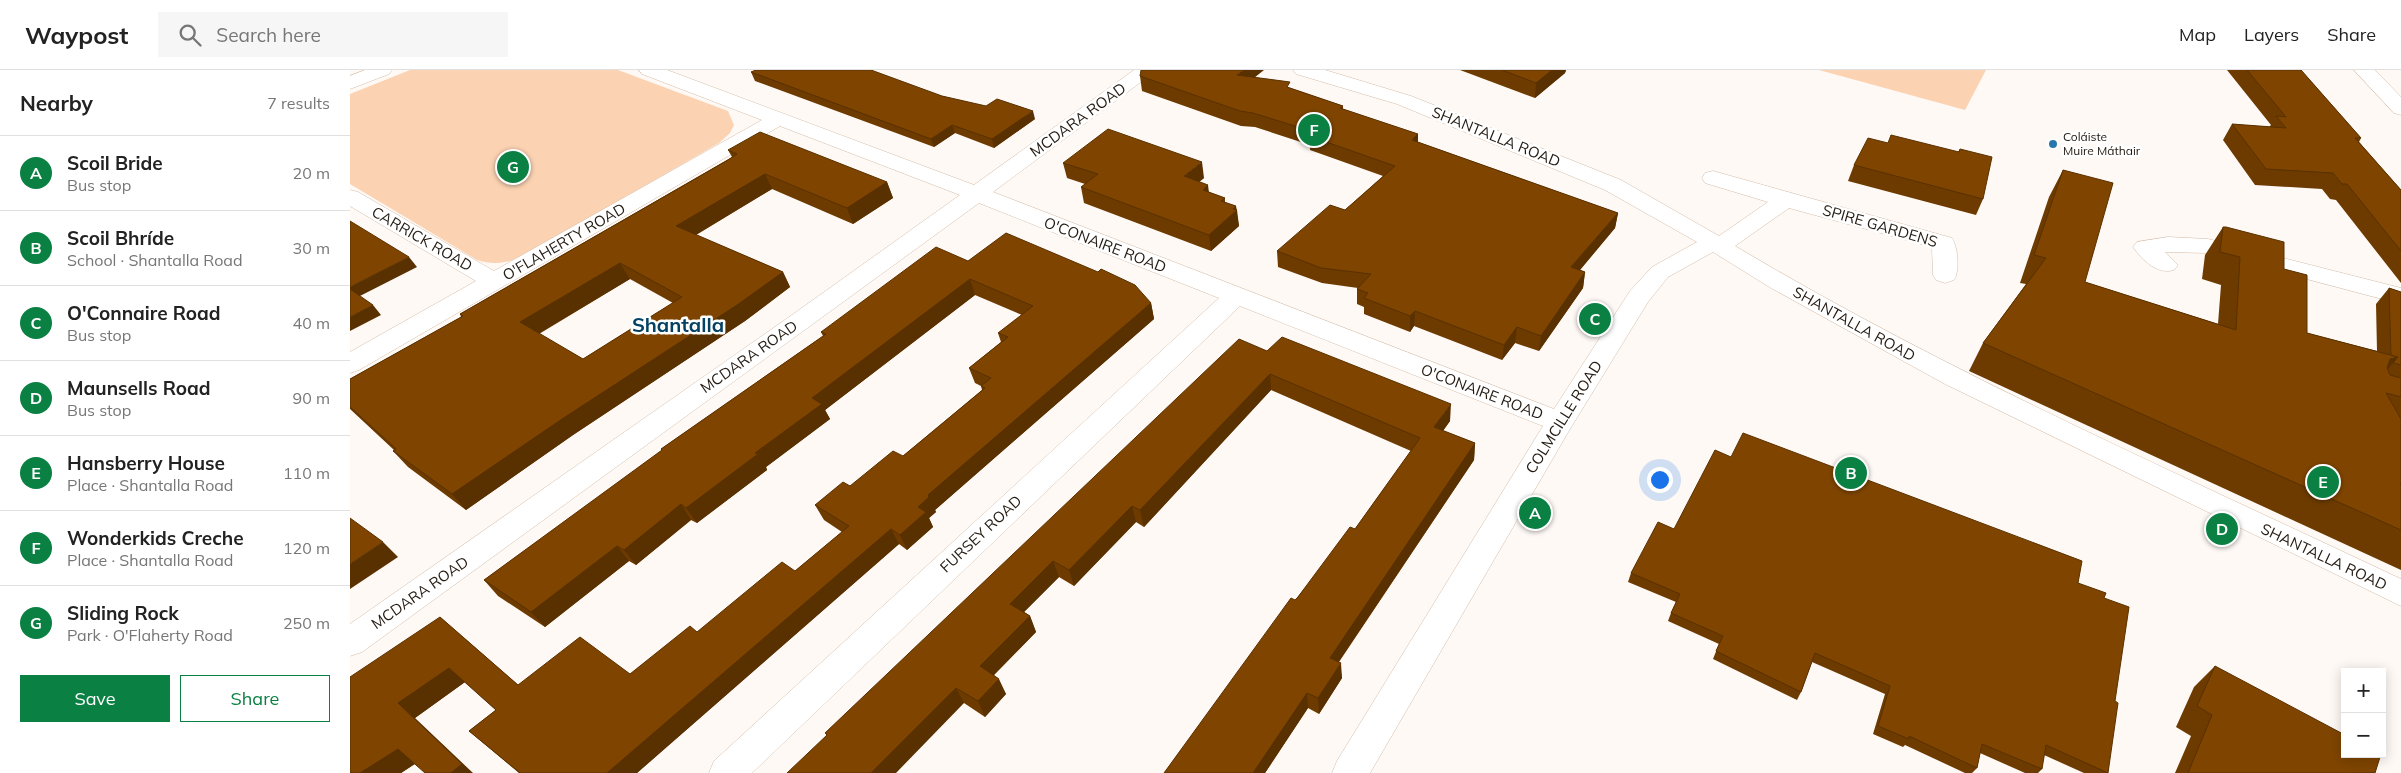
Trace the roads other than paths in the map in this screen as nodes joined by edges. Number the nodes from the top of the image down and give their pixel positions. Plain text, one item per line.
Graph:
1 (382, 70) edge
2 (649, 70) edge
3 (1147, 70) edge
4 (1302, 70) edge
5 (2364, 70) edge
6 (350, 84) edge
7 (2401, 109) edge
8 (778, 119) junction
9 (1714, 178) dead end
10 (977, 194) junction
11 (350, 197) edge
12 (1786, 200) junction
13 (1716, 245) junction
14 (2166, 265) dead end
15 (1945, 275) dead end
16 (494, 281) junction
17 (1236, 296) junction
18 (2401, 296) edge
19 (350, 364) edge
20 (1560, 422) junction
21 (2401, 593) edge
22 (350, 642) edge
23 (726, 773) edge
24 (1350, 773) edge

1 - 6 street
2 - 8 street, O'CONAIRE ROAD
3 - 10 street, MCDARA ROAD
4 - 13 street, SHANTALLA ROAD
5 - 7 street
8 - 10 street, O'CONAIRE ROAD
8 - 16 street, O'FLAHERTY ROAD
9 - 12 street, SPIRE GARDENS
10 - 17 street, O'CONAIRE ROAD
10 - 22 street, MCDARA ROAD
11 - 16 street, CARRICK ROAD
12 - 13 street
12 - 15 street, SPIRE GARDENS
13 - 20 street, COLMCILLE ROAD
13 - 21 street, SHANTALLA ROAD
14 - 18 street
16 - 19 street, O'FLAHERTY ROAD
17 - 20 street, O'CONAIRE ROAD
17 - 23 street, FURSEY ROAD
20 - 24 street, COLMCILLE ROAD

